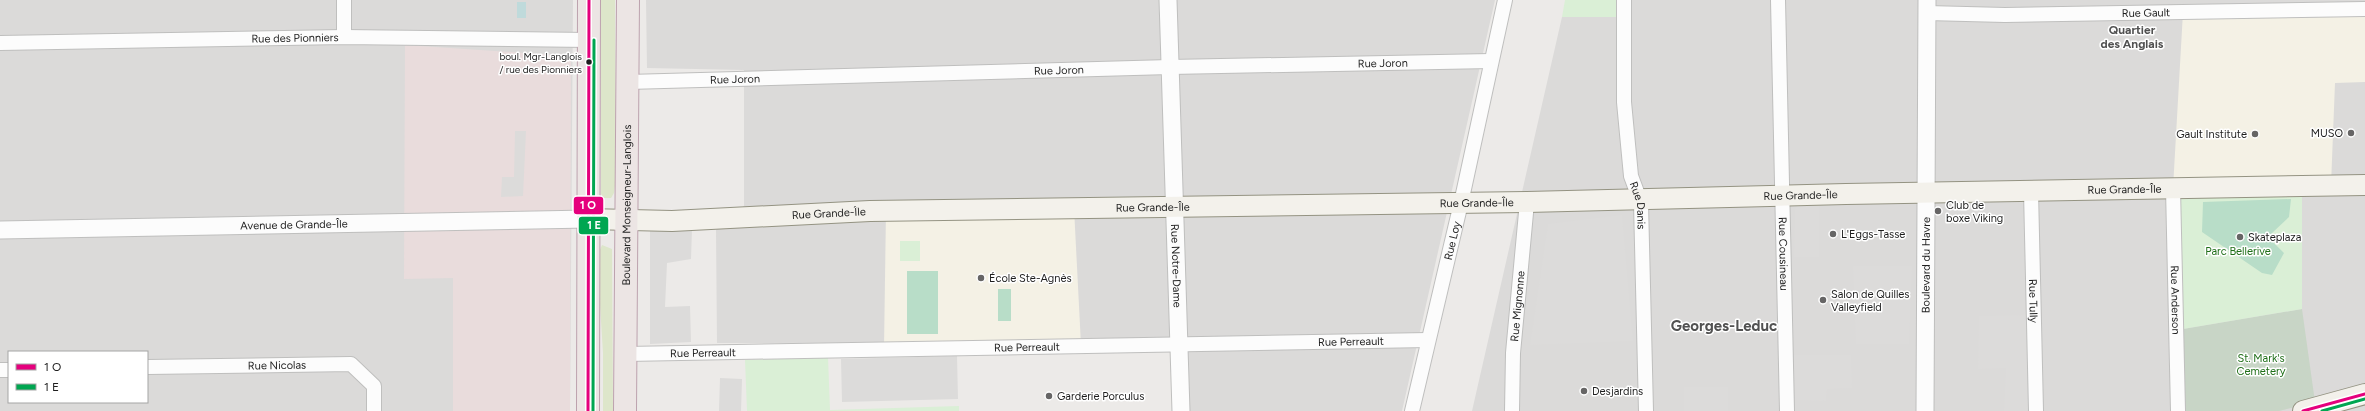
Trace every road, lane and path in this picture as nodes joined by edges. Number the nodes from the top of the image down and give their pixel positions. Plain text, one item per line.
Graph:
1 (344, 0) edge
2 (589, 0) edge
3 (628, 0) edge
4 (1168, 0) edge
5 (1505, 0) edge
6 (1624, 0) edge
7 (1778, 0) edge
8 (1927, 7) edge
9 (2365, 9) edge
10 (344, 37) junction
11 (589, 40) junction
12 (0, 44) edge
13 (1491, 61) junction
14 (1170, 67) junction
15 (628, 82) junction
16 (2365, 185) edge
17 (2173, 188) junction
18 (2031, 190) junction
19 (1926, 192) junction
20 (1781, 196) junction
21 (1640, 198) junction
22 (1527, 202) junction
23 (1461, 203) junction
24 (1174, 207) junction
25 (588, 219) junction
26 (627, 220) junction
27 (0, 230) edge
28 (1428, 340) junction
29 (1179, 343) junction
30 (626, 354) junction
31 (148, 367) edge
32 (2365, 394) edge
33 (2333, 407) edge
34 (374, 411) edge
35 (588, 411) edge
36 (625, 411) edge
37 (1181, 411) edge
38 (1412, 411) edge
39 (1512, 411) edge
40 (1646, 411) edge
41 (1787, 411) edge
42 (1925, 411) edge
43 (2036, 411) edge
44 (2178, 411) edge
45 (2303, 411) edge

1 - 10 street
2 - 11 highway
3 - 15 highway, Boulevard Monseigneur-Langlois
4 - 14 street, Rue Notre-Dame
5 - 13 street, Rue Loy
6 - 21 street, Rue Danis
7 - 20 street, Rue Cousineau
8 - 9 street, Rue Gault
8 - 19 street, Boulevard du Havre
10 - 11 street, Rue des Pionniers
10 - 12 street, Rue des Pionniers
11 - 25 highway
13 - 14 street, Rue Joron
13 - 23 street, Rue Loy
14 - 15 street, Rue Joron
14 - 24 street, Rue Notre-Dame
15 - 26 highway, Boulevard Monseigneur-Langlois
16 - 17 main road, Rue Grande-Île
17 - 18 main road, Rue Grande-Île
17 - 44 street, Rue Anderson
18 - 19 main road, Rue Grande-Île
18 - 43 street, Rue Tully
19 - 20 main road, Rue Grande-Île
19 - 42 street, Boulevard du Havre
20 - 21 main road, Rue Grande-Île
20 - 41 street, Rue Cousineau
21 - 22 main road, Rue Grande-Île
21 - 40 street, Rue Danis
22 - 23 main road, Rue Grande-Île
22 - 39 street, Rue Mignonne
23 - 24 main road, Rue Grande-Île
23 - 28 street, Rue Loy
24 - 26 main road, Rue Grande-Île
24 - 29 street, Rue Notre-Dame
25 - 26 main road, Rue Grande-Île
25 - 27 street, Avenue de Grande-Île
25 - 35 highway
26 - 30 highway, Boulevard Monseigneur-Langlois
28 - 29 street, Rue Perreault
28 - 38 street, Rue Loy
29 - 30 street, Rue Perreault
29 - 37 street, Rue Notre-Dame
30 - 36 highway, Boulevard Monseigneur-Langlois
31 - 34 street, Rue Nicolas
32 - 33 main road
33 - 45 main road

